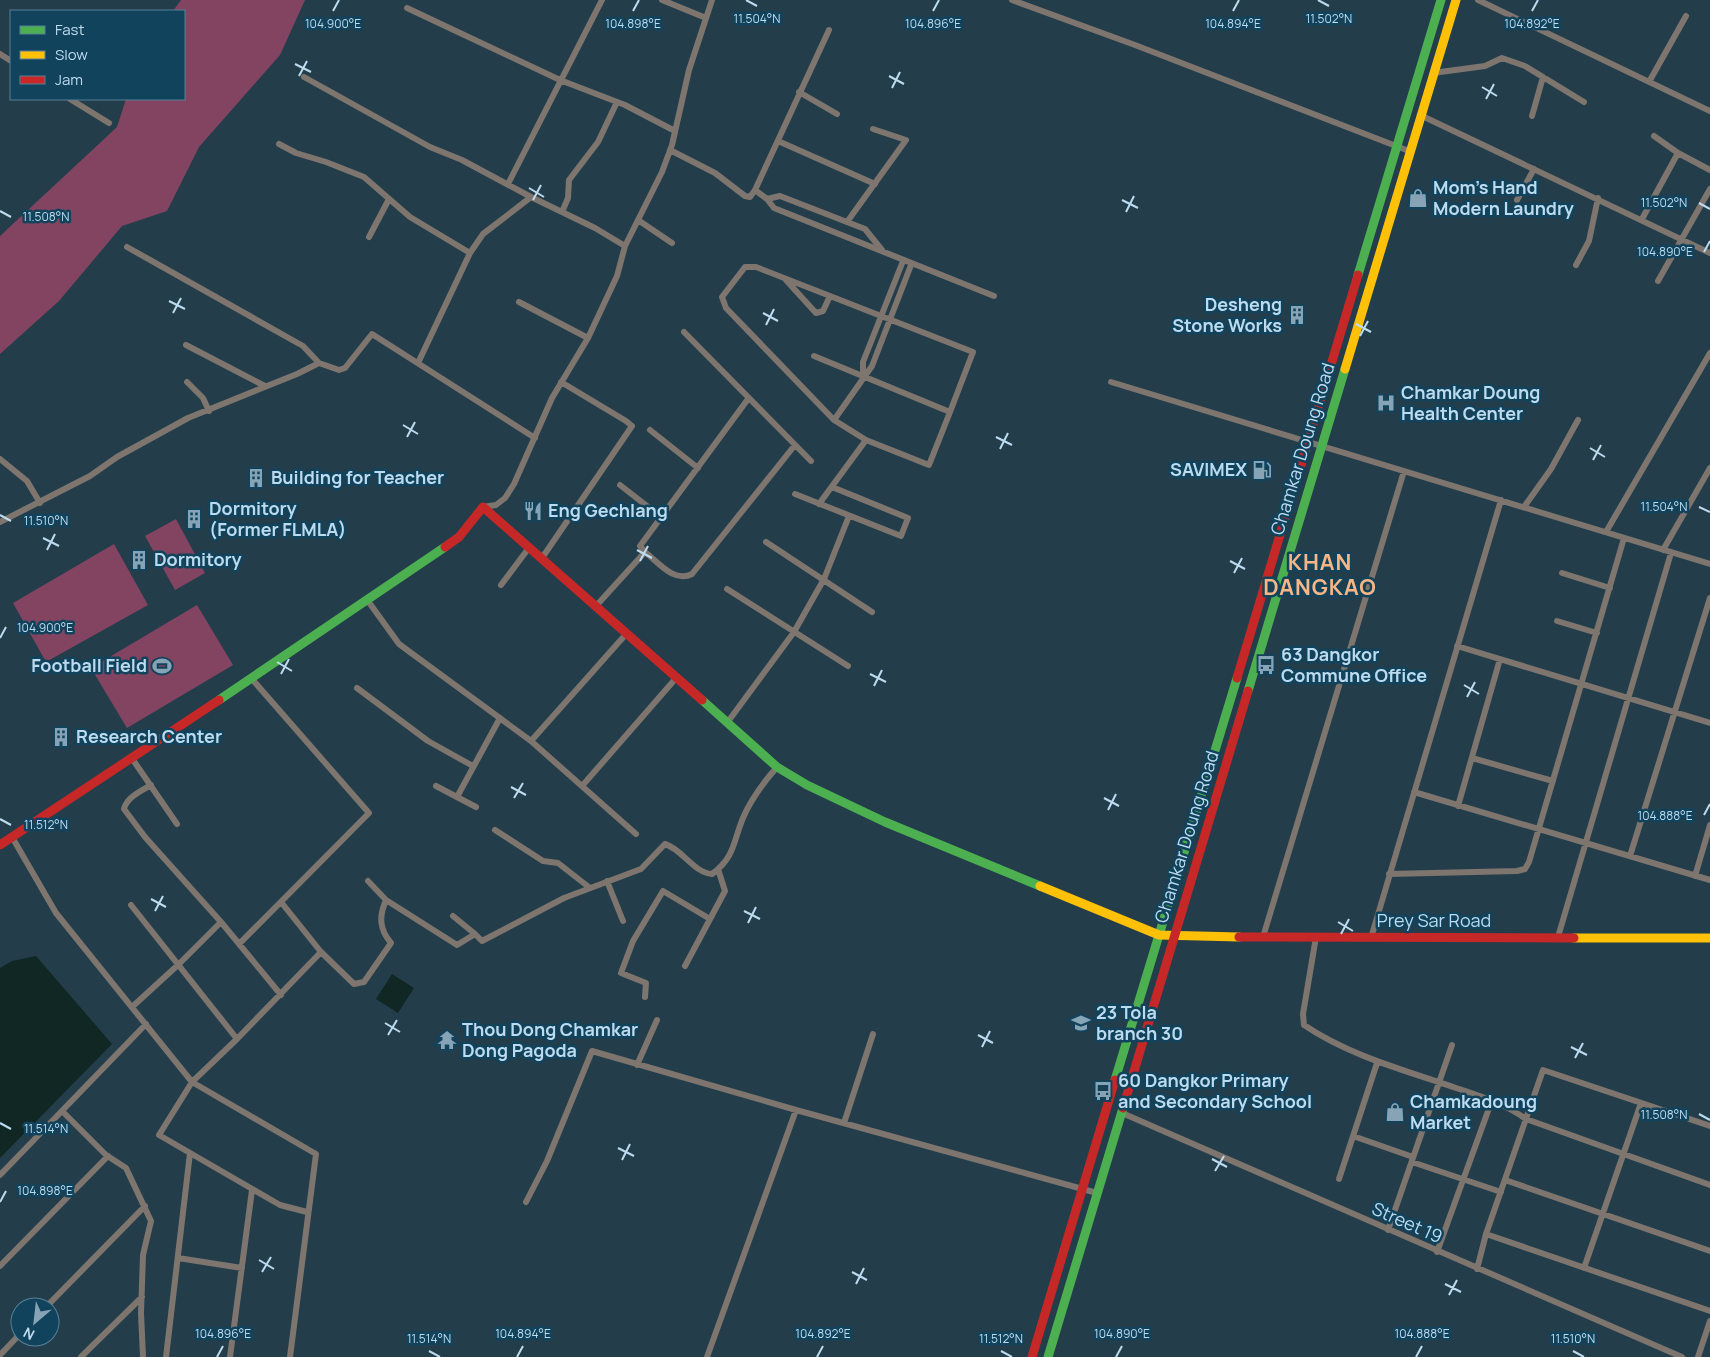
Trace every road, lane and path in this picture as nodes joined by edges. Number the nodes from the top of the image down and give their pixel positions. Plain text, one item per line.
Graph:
1 (602, 0) edge
2 (662, 0) edge
3 (712, 0) edge
4 (1012, 0) edge
5 (1441, 0) edge
6 (1456, 0) edge
7 (1478, 0) edge
8 (407, 8) dead end
9 (1686, 16) dead end
10 (706, 18) junction
11 (830, 30) dead end
12 (1433, 73) junction
13 (304, 77) dead end
14 (1543, 77) junction
15 (560, 80) junction
16 (1649, 82) junction
17 (799, 92) junction
18 (72, 100) edge
19 (617, 102) junction
20 (1584, 102) dead end
21 (1710, 111) edge
22 (837, 114) dead end
23 (1420, 115) junction
24 (1532, 116) dead end
25 (109, 123) dead end
26 (873, 129) dead end
27 (675, 131) junction
28 (1654, 136) dead end
29 (778, 141) junction
30 (279, 144) dead end
31 (1396, 146) junction
32 (670, 150) junction
33 (1409, 151) junction
34 (1678, 153) junction
35 (1534, 168) junction
36 (1710, 170) edge
37 (508, 184) junction
38 (875, 184) junction
39 (1710, 189) edge
40 (755, 190) junction
41 (531, 197) junction
42 (1598, 198) junction
43 (389, 199) junction
44 (767, 199) junction
45 (1517, 200) dead end
46 (562, 212) junction
47 (1642, 219) junction
48 (638, 220) junction
49 (847, 222) junction
50 (370, 237) dead end
51 (1682, 238) junction
52 (672, 243) dead end
53 (625, 246) junction
54 (127, 247) dead end
55 (883, 252) junction
56 (1710, 252) edge
57 (470, 254) junction
58 (903, 261) junction
59 (911, 264) junction
60 (1576, 266) dead end
61 (784, 278) junction
62 (1658, 281) dead end
63 (830, 296) junction
64 (994, 296) dead end
65 (519, 302) dead end
66 (882, 318) junction
67 (890, 321) junction
68 (684, 332) dead end
69 (588, 338) junction
70 (186, 344) dead end
71 (1710, 352) edge
72 (814, 356) dead end
73 (319, 362) junction
74 (418, 363) junction
75 (863, 376) junction
76 (187, 382) dead end
77 (561, 382) junction
78 (1111, 382) dead end
79 (265, 386) junction
80 (748, 399) junction
81 (209, 410) junction
82 (950, 412) junction
83 (834, 420) junction
84 (1578, 420) dead end
85 (650, 430) dead end
86 (535, 438) junction
87 (866, 440) junction
88 (1307, 441) junction
89 (795, 445) junction
90 (1321, 446) junction
91 (0, 459) edge
92 (811, 461) dead end
93 (698, 468) junction
94 (1710, 468) edge
95 (1404, 471) junction
96 (620, 485) dead end
97 (832, 487) junction
98 (795, 494) dead end
99 (1501, 500) junction
100 (40, 503) junction
101 (819, 504) junction
102 (483, 507) junction
103 (1524, 507) junction
104 (849, 516) junction
105 (662, 517) junction
106 (0, 522) edge
107 (1606, 532) junction
108 (1624, 538) junction
109 (766, 542) dead end
110 (528, 549) junction
111 (1662, 550) junction
112 (645, 552) junction
113 (1670, 553) junction
114 (542, 558) junction
115 (1710, 564) edge
116 (1562, 573) dead end
117 (824, 579) junction
118 (501, 585) dead end
119 (1610, 588) junction
120 (726, 589) dead end
121 (1710, 598) edge
122 (368, 601) junction
123 (596, 606) junction
124 (872, 612) dead end
125 (1707, 619) edge
126 (1557, 621) dead end
127 (794, 632) junction
128 (627, 633) junction
129 (1597, 633) junction
130 (1457, 646) junction
131 (1500, 659) junction
132 (848, 666) dead end
133 (677, 677) junction
134 (251, 678) junction
135 (1582, 683) junction
136 (357, 688) dead end
137 (1629, 696) junction
138 (1676, 712) junction
139 (500, 718) junction
140 (727, 723) junction
141 (1710, 723) edge
142 (531, 742) junction
143 (131, 757) junction
144 (1472, 758) junction
145 (473, 766) junction
146 (777, 767) junction
147 (1553, 781) junction
148 (151, 785) junction
149 (436, 786) dead end
150 (582, 786) junction
151 (1414, 792) junction
152 (457, 797) junction
153 (1458, 806) junction
154 (476, 807) dead end
155 (177, 824) dead end
156 (1710, 825) edge
157 (1539, 829) junction
158 (495, 830) dead end
159 (636, 834) dead end
160 (12, 837) junction
161 (1586, 844) junction
162 (0, 845) edge
163 (1630, 856) junction
164 (718, 869) junction
165 (1389, 874) junction
166 (1694, 876) junction
167 (1710, 880) edge
168 (368, 881) dead end
169 (607, 881) junction
170 (590, 888) junction
171 (386, 900) junction
172 (281, 902) junction
173 (131, 905) dead end
174 (453, 916) dead end
175 (710, 919) junction
176 (623, 921) dead end
177 (220, 922) junction
178 (475, 934) junction
179 (1159, 934) junction
180 (1174, 937) junction
181 (1316, 937) junction
182 (1558, 937) junction
183 (1263, 938) junction
184 (1371, 938) junction
185 (1710, 938) edge
186 (238, 944) junction
187 (321, 952) junction
188 (179, 964) junction
189 (685, 966) dead end
190 (281, 995) junction
191 (645, 997) dead end
192 (132, 1007) junction
193 (657, 1020) dead end
194 (146, 1024) junction
195 (873, 1034) dead end
196 (237, 1039) junction
197 (1452, 1045) dead end
198 (1377, 1063) junction
199 (637, 1065) junction
200 (192, 1082) junction
201 (1439, 1082) junction
202 (1492, 1100) junction
203 (1640, 1102) junction
204 (796, 1110) junction
205 (62, 1111) junction
206 (1122, 1114) junction
207 (1526, 1119) junction
208 (844, 1123) junction
209 (1710, 1126) edge
210 (1353, 1136) junction
211 (190, 1153) junction
212 (1623, 1154) junction
213 (108, 1156) junction
214 (1413, 1159) junction
215 (0, 1175) edge
216 (1339, 1178) dead end
217 (1463, 1179) junction
218 (1505, 1180) junction
219 (1710, 1185) edge
220 (252, 1190) junction
221 (1082, 1190) junction
222 (1500, 1192) junction
223 (1097, 1193) junction
224 (526, 1202) dead end
225 (145, 1206) junction
226 (307, 1212) junction
227 (1603, 1214) junction
228 (1388, 1230) junction
229 (1486, 1234) junction
230 (1710, 1251) edge
231 (1437, 1252) junction
232 (178, 1258) junction
233 (0, 1266) edge
234 (242, 1268) junction
235 (1584, 1268) junction
236 (1477, 1269) junction
237 (56, 1297) edge
238 (142, 1297) junction
239 (1710, 1311) edge
240 (1710, 1321) edge
241 (10, 1344) edge
242 (0, 1354) edge
243 (81, 1357) edge
244 (143, 1357) edge
245 (166, 1357) edge
246 (230, 1357) edge
247 (290, 1357) edge
248 (708, 1357) edge
249 (1032, 1357) edge
250 (1048, 1357) edge
251 (1682, 1357) edge
252 (1698, 1357) edge

1 - 15 street
2 - 10 street
3 - 10 street
4 - 31 street
5 - 31 main road, Chamkar Doung Road
6 - 12 main road, Chamkar Doung Road
7 - 16 street
8 - 15 street
9 - 16 street
10 - 27 street
11 - 17 street
12 - 14 street
12 - 23 main road, Chamkar Doung Road
13 - 37 street
14 - 20 street
14 - 24 street
15 - 19 street
15 - 37 street
16 - 21 street
17 - 22 street
17 - 29 street
18 - 25 street
19 - 27 street
19 - 46 street
23 - 33 main road, Chamkar Doung Road
23 - 35 street
26 - 38 street
27 - 32 street
28 - 34 street
29 - 38 street
29 - 40 street
30 - 43 street
31 - 33 street
31 - 88 main road, Chamkar Doung Road
32 - 40 street
32 - 48 street
33 - 90 main road, Chamkar Doung Road
34 - 36 street
34 - 47 street
35 - 42 street
35 - 45 street
37 - 41 street
38 - 49 street
39 - 51 street
40 - 44 street
41 - 46 street
41 - 57 street
42 - 47 street
42 - 60 street
43 - 50 street
43 - 57 street
44 - 49 street
44 - 55 street
46 - 53 street
47 - 51 street
48 - 52 street
48 - 53 street
49 - 55 street
51 - 56 street
51 - 62 street
53 - 69 street
54 - 73 street
55 - 58 street
57 - 74 street
58 - 59 street
58 - 66 street
59 - 64 street
59 - 67 street
61 - 63 street
61 - 63 street
61 - 83 street
63 - 66 street
65 - 69 street
66 - 67 street
66 - 75 street
67 - 75 street
67 - 82 street
68 - 80 street
69 - 77 street
70 - 79 street
71 - 107 street
72 - 75 street
73 - 74 street
73 - 79 street
74 - 86 street
75 - 82 street
75 - 83 street
76 - 81 street
77 - 86 street
77 - 114 street
78 - 88 street
79 - 81 street
80 - 89 street
80 - 93 street
81 - 100 street
82 - 87 street
83 - 87 street
84 - 103 street
85 - 93 street
86 - 102 street
87 - 97 street
88 - 90 street
88 - 179 main road, Chamkar Doung Road
89 - 92 street
89 - 112 street
90 - 95 street
90 - 180 main road, Chamkar Doung Road
91 - 100 street
93 - 105 street
94 - 111 street
95 - 99 street
95 - 183 street
96 - 105 street
97 - 101 street
97 - 104 street
98 - 101 street
99 - 103 street
99 - 130 street
100 - 106 street
101 - 104 street
102 - 110 main road, Prey Sar Road
102 - 122 main road
103 - 107 street
104 - 117 street
105 - 112 street
107 - 108 street
108 - 111 street
108 - 119 street
109 - 117 street
110 - 114 main road, Prey Sar Road
110 - 118 street
111 - 113 street
112 - 123 street
113 - 115 street
113 - 137 street
114 - 123 main road, Prey Sar Road
116 - 119 street
117 - 124 street
117 - 127 street
119 - 129 street
120 - 127 street
121 - 125 street
122 - 134 main road
122 - 139 street
123 - 128 main road, Prey Sar Road
125 - 138 street
126 - 129 street
127 - 132 street
127 - 140 street
128 - 133 main road, Prey Sar Road
128 - 142 street
129 - 135 street
130 - 131 street
130 - 151 street
131 - 135 street
131 - 144 street
133 - 140 main road, Prey Sar Road
133 - 150 street
134 - 143 main road
134 - 172 street
135 - 137 street
135 - 147 street
136 - 145 street
137 - 138 street
137 - 161 street
138 - 141 street
138 - 163 street
139 - 142 street
139 - 145 street
140 - 146 main road, Prey Sar Road
142 - 150 street
143 - 148 street
143 - 160 main road
144 - 147 street
144 - 153 street
145 - 152 street
146 - 164 street
146 - 179 main road, Prey Sar Road
147 - 157 street
148 - 155 street
148 - 177 street
149 - 152 street
150 - 159 street
151 - 153 street
151 - 165 street
152 - 154 street
153 - 157 street
156 - 166 street
157 - 161 street
157 - 165 street
158 - 170 street
160 - 162 main road
160 - 192 street
161 - 163 street
161 - 182 street
163 - 166 street
164 - 169 street
164 - 175 street
165 - 184 street
166 - 167 street
168 - 171 street
169 - 170 street
169 - 176 street
170 - 178 street
171 - 178 street
171 - 187 street
172 - 186 street
172 - 187 street
173 - 188 street
174 - 178 street
175 - 189 street
175 - 191 street
177 - 186 street
177 - 188 street
179 - 180 main road, Prey Sar Road
179 - 221 main road, Chamkar Doung Road
180 - 183 main road, Prey Sar Road
180 - 206 main road, Chamkar Doung Road
181 - 183 main road, Prey Sar Road
181 - 184 main road, Prey Sar Road
181 - 198 street
182 - 184 main road, Prey Sar Road
182 - 185 main road, Prey Sar Road
186 - 190 street
187 - 190 street
188 - 192 street
188 - 196 street
190 - 196 street
192 - 194 street
193 - 199 street
194 - 200 street
194 - 205 street
195 - 208 street
196 - 200 street
197 - 201 street
198 - 201 street
198 - 210 street
199 - 204 street
199 - 224 street
200 - 211 street
200 - 226 street
201 - 202 street
201 - 214 street
202 - 207 street
202 - 217 street
203 - 207 street
203 - 209 street
203 - 212 street
204 - 208 street
204 - 248 street
205 - 213 street
205 - 215 street
206 - 223 main road, Chamkar Doung Road
206 - 228 street, Street 19
207 - 212 street
207 - 218 street
208 - 221 street
210 - 214 street
210 - 216 street
211 - 220 street
211 - 232 street
212 - 219 street
212 - 227 street
213 - 225 street
213 - 233 street
214 - 217 street
214 - 228 street
217 - 222 street
217 - 231 street
218 - 222 street
218 - 227 street
220 - 226 street
220 - 234 street
221 - 223 street
221 - 249 main road, Chamkar Doung Road
222 - 229 street
223 - 250 main road, Chamkar Doung Road
225 - 237 street
225 - 238 street
226 - 247 street
227 - 230 street
227 - 235 street
228 - 231 street, Street 19
229 - 235 street
229 - 236 street
231 - 236 street, Street 19
232 - 234 street
232 - 245 street
234 - 246 street
235 - 239 street
236 - 251 street, Street 19
238 - 243 street
238 - 244 street
240 - 252 street
241 - 242 street

